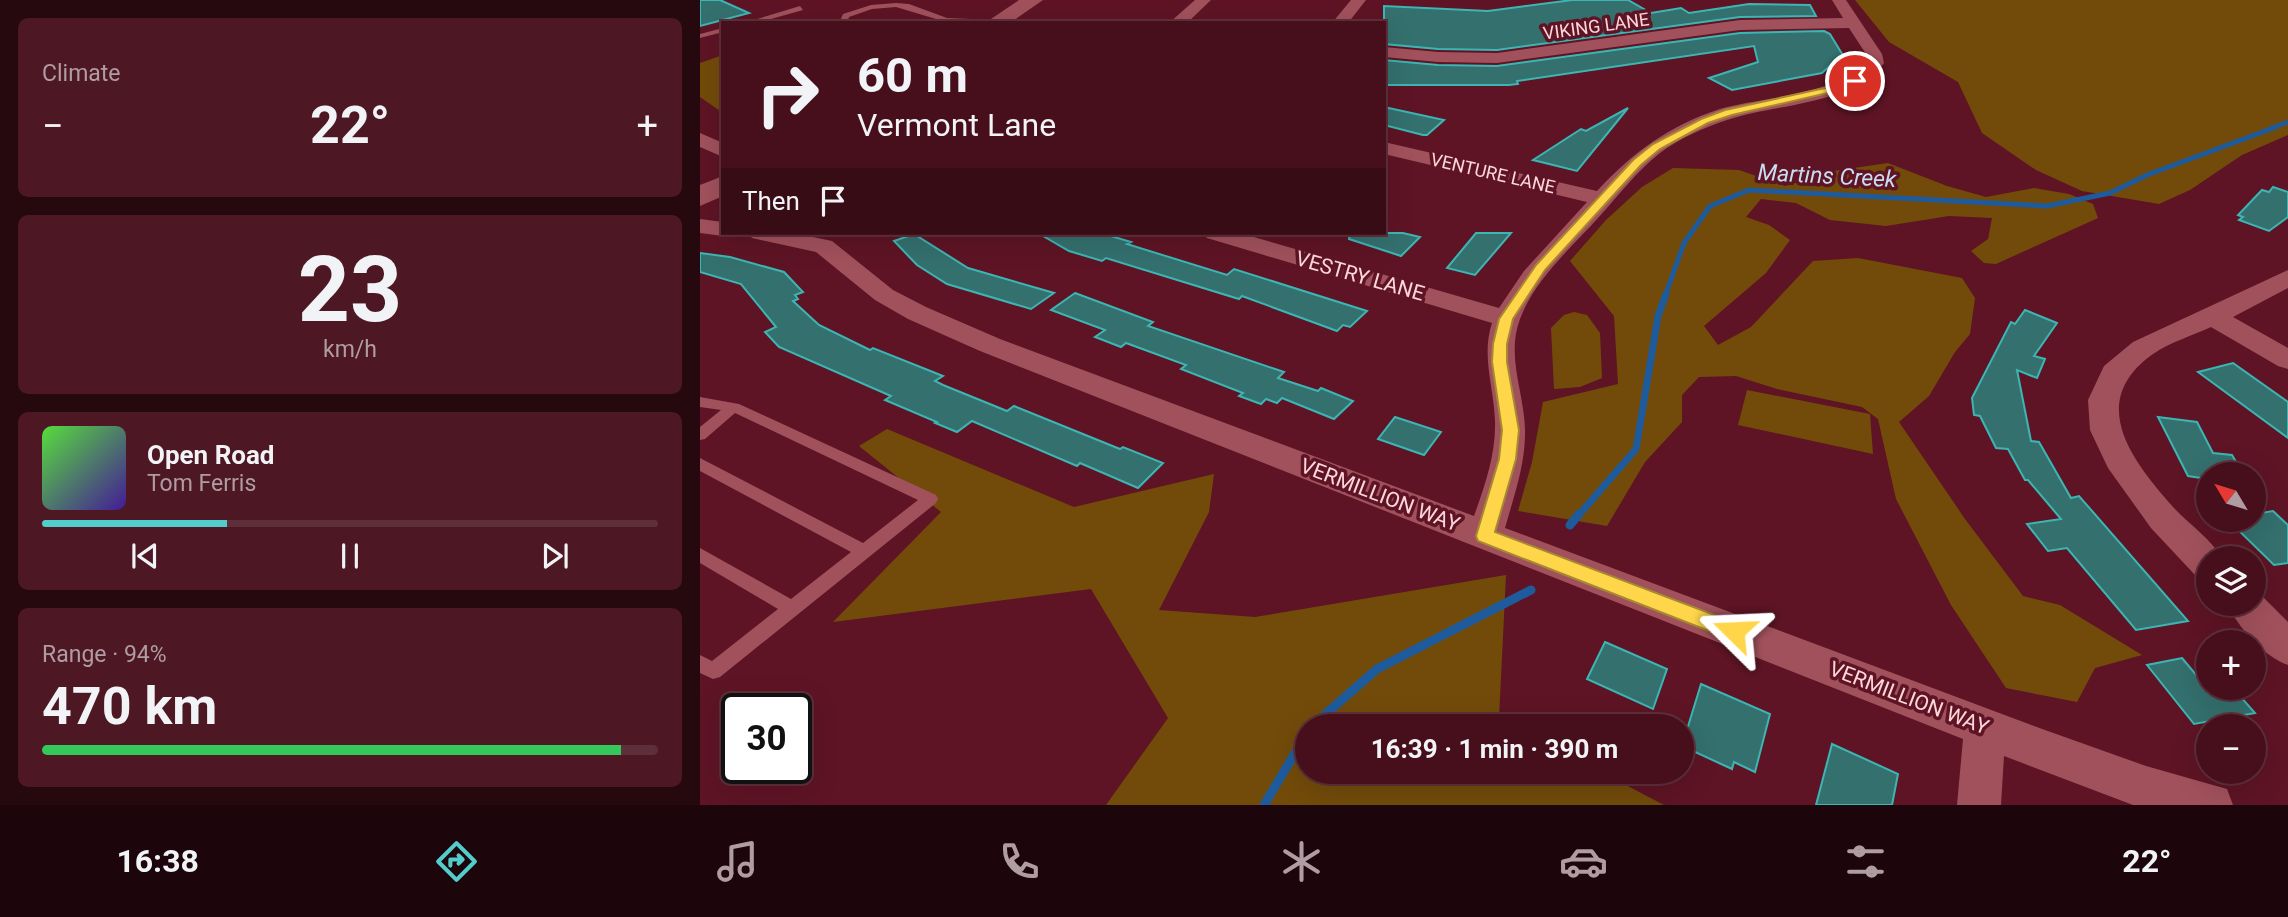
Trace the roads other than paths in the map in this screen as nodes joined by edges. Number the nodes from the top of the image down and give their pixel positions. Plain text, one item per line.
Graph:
1 (1031, 0) edge
2 (1180, 0) edge
3 (1359, 0) edge
4 (1839, 0) edge
5 (1203, 1) edge
6 (800, 8) dead end
7 (755, 21) edge
8 (845, 21) edge
9 (970, 21) edge
10 (997, 21) edge
11 (1179, 21) edge
12 (1342, 21) edge
13 (1855, 23) junction
14 (721, 31) edge
15 (700, 36) edge
16 (1386, 52) edge
17 (700, 139) edge
18 (1386, 148) edge
19 (721, 150) edge
20 (721, 185) edge
21 (700, 197) edge
22 (1602, 199) junction
23 (700, 226) edge
24 (721, 229) edge
25 (1222, 235) edge
26 (808, 236) edge
27 (2288, 278) edge
28 (2213, 317) junction
29 (1506, 319) junction
30 (2288, 360) edge
31 (700, 402) edge
32 (734, 407) junction
33 (700, 435) edge
34 (700, 464) edge
35 (1485, 536) junction
36 (863, 551) junction
37 (2196, 552) edge
38 (700, 555) edge
39 (791, 608) junction
40 (2257, 616) edge
41 (2288, 648) edge
42 (700, 663) edge
43 (1985, 727) junction
44 (1979, 805) edge
45 (2211, 805) edge

1 - 10 main road
2 - 5 street
3 - 12 street
4 - 13 street
5 - 11 street
6 - 7 lane
8 - 9 lane
13 - 16 street, VIKING LANE
13 - 22 street
14 - 15 lane
17 - 19 street
18 - 22 street, VENTURE LANE
20 - 21 main road
22 - 29 street
23 - 24 street
25 - 29 street, VESTRY LANE
26 - 35 street, VERMILLION WAY
27 - 28 street
28 - 30 street
28 - 37 street
29 - 35 street
31 - 32 lane
32 - 33 lane
32 - 36 lane
34 - 36 lane
35 - 43 street, VERMILLION WAY
36 - 39 lane
38 - 39 lane
39 - 42 lane
40 - 41 street
43 - 44 street
43 - 45 street, VERMILLION WAY

